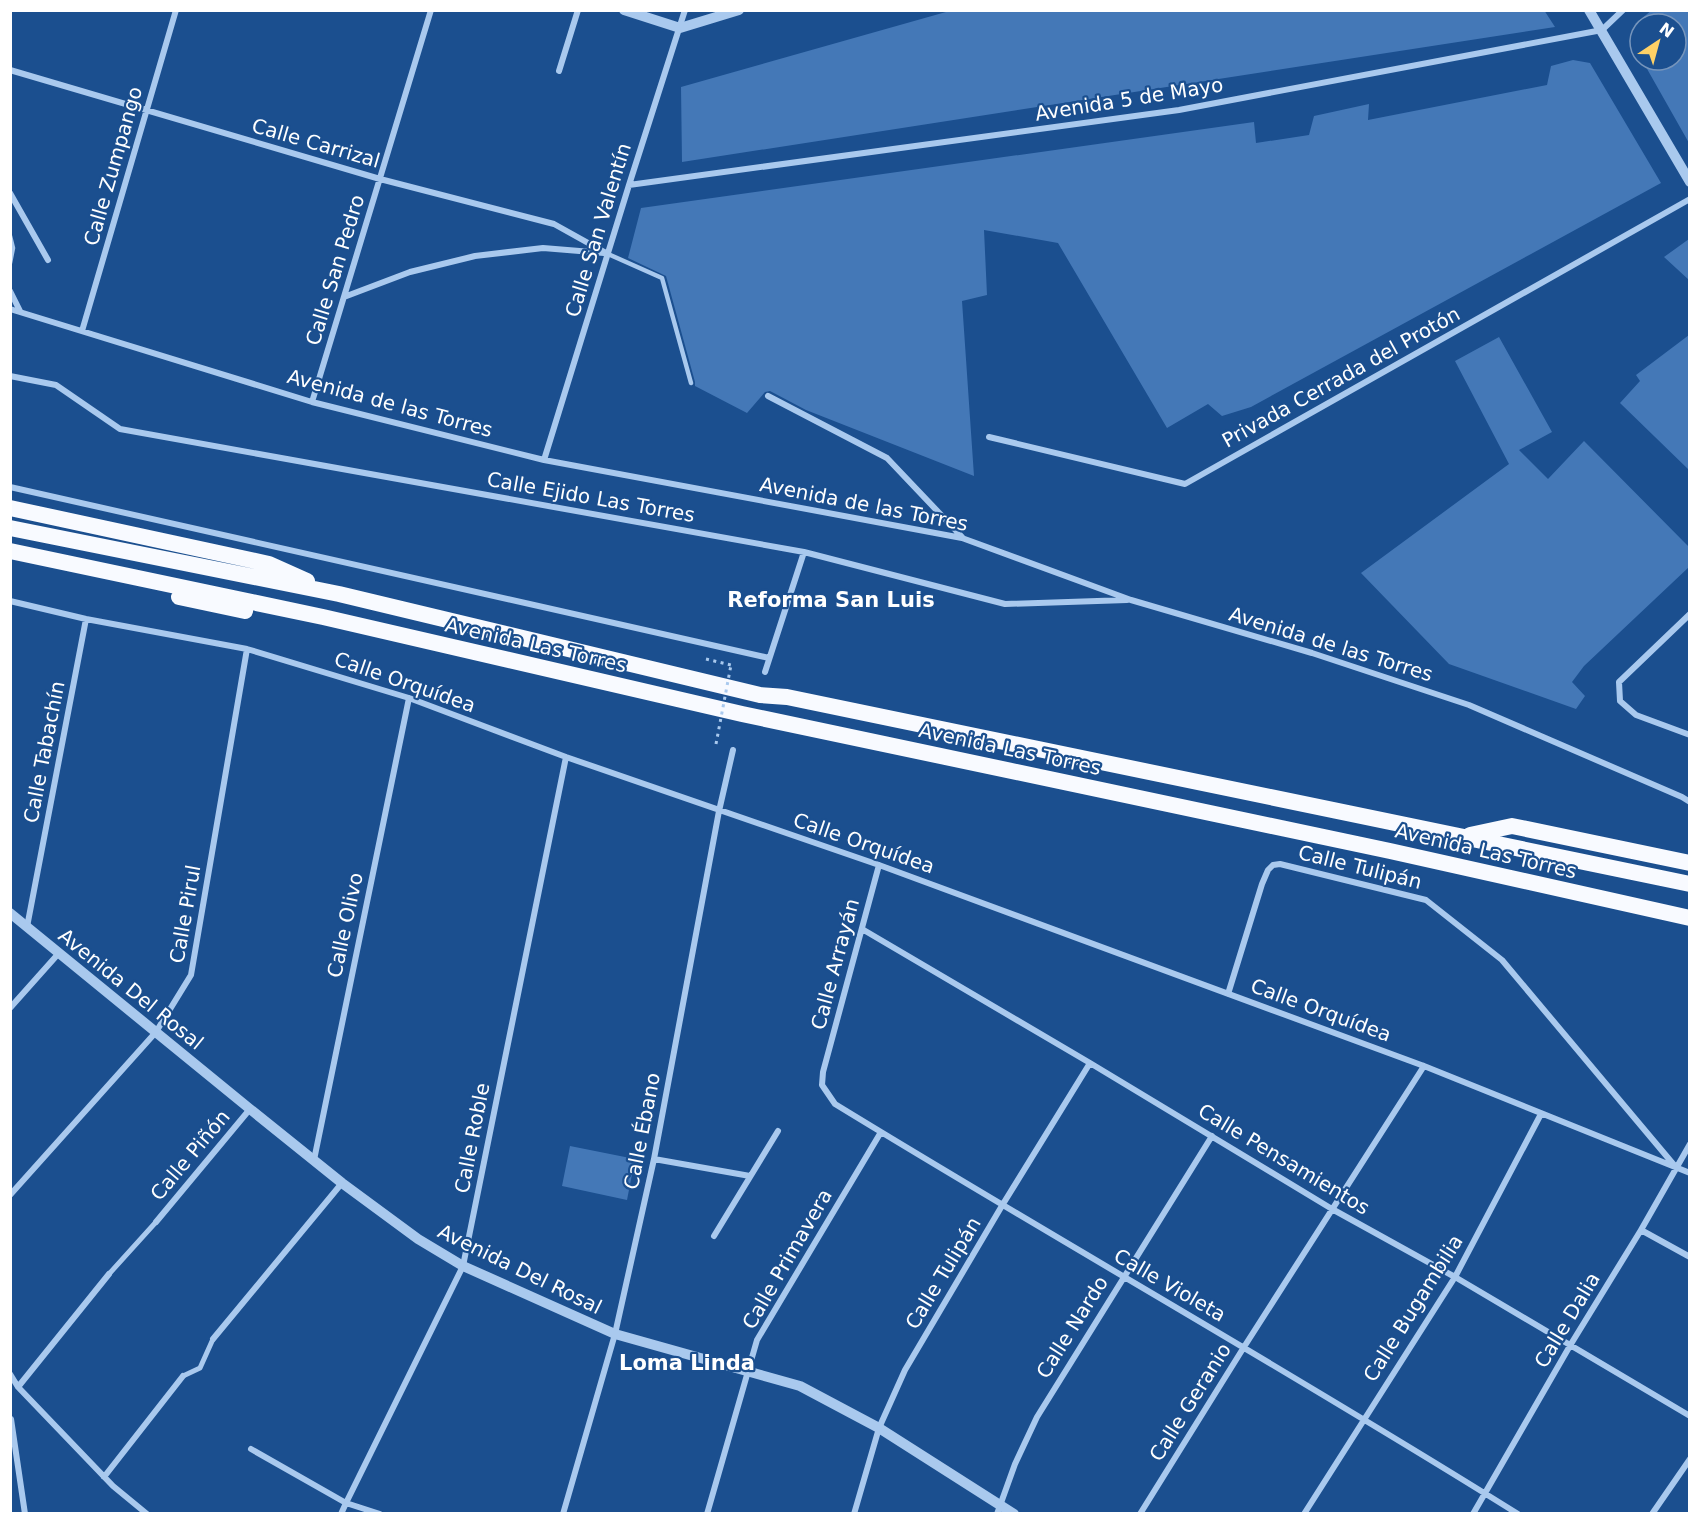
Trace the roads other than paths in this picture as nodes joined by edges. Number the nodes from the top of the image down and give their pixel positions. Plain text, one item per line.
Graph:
1 (176, 10) edge
2 (431, 10) edge
3 (578, 10) edge
4 (624, 10) edge
5 (685, 10) edge
6 (739, 10) edge
7 (1589, 10) edge
8 (1623, 10) edge
9 (680, 28) junction
10 (1602, 30) junction
11 (10, 70) edge
12 (559, 71) dead end
13 (146, 111) junction
14 (380, 179) junction
15 (1689, 182) edge
16 (629, 185) junction
17 (10, 193) edge
18 (1689, 199) edge
19 (10, 236) edge
20 (608, 254) junction
21 (48, 260) dead end
22 (10, 263) edge
23 (10, 291) edge
24 (344, 297) junction
25 (10, 309) edge
26 (20, 311) junction
27 (82, 331) junction
28 (10, 376) edge
29 (691, 383) dead end
30 (768, 396) dead end
31 (312, 402) junction
32 (989, 437) dead end
33 (544, 460) junction
34 (10, 487) edge
35 (10, 508) edge
36 (10, 528) edge
37 (962, 538) junction
38 (10, 551) edge
39 (804, 552) junction
40 (10, 562) edge
41 (339, 594) junction
42 (1131, 600) junction
43 (10, 601) edge
44 (1689, 614) edge
45 (323, 617) junction
46 (86, 619) junction
47 (247, 649) junction
48 (769, 658) junction
49 (765, 672) dead end
50 (409, 698) junction
51 (1689, 735) edge
52 (733, 750) dead end
53 (566, 757) junction
54 (1689, 802) edge
55 (719, 811) junction
56 (1463, 836) junction
57 (1689, 863) edge
58 (879, 865) junction
59 (1689, 884) edge
60 (10, 913) edge
61 (1689, 918) edge
62 (27, 927) junction
63 (862, 929) junction
64 (59, 952) junction
65 (1228, 994) junction
66 (10, 1008) edge
67 (156, 1032) junction
68 (1090, 1063) junction
69 (1424, 1066) junction
70 (823, 1072) joint
71 (250, 1109) junction
72 (1541, 1114) junction
73 (778, 1131) dead end
74 (881, 1132) junction
75 (1212, 1136) junction
76 (1689, 1144) edge
77 (654, 1159) junction
78 (314, 1160) junction
79 (1676, 1167) junction
80 (1689, 1173) edge
81 (750, 1176) junction
82 (342, 1183) junction
83 (10, 1195) edge
84 (1003, 1204) junction
85 (1332, 1209) junction
86 (156, 1222) joint
87 (1641, 1230) junction
88 (714, 1236) dead end
89 (1689, 1257) edge
90 (463, 1266) junction
91 (109, 1274) joint
92 (1122, 1277) junction
93 (1455, 1277) junction
94 (615, 1334) junction
95 (213, 1339) joint
96 (1571, 1344) junction
97 (1244, 1347) junction
98 (747, 1372) junction
99 (10, 1374) edge
100 (183, 1376) joint
101 (18, 1387) junction
102 (1689, 1416) edge
103 (11, 1419) edge
104 (1364, 1419) junction
105 (879, 1428) junction
106 (251, 1449) dead end
107 (1689, 1458) edge
108 (104, 1477) junction
109 (1485, 1493) junction
110 (346, 1503) junction
111 (998, 1509) edge
112 (25, 1514) edge
113 (147, 1514) edge
114 (341, 1514) edge
115 (380, 1514) edge
116 (563, 1514) edge
117 (707, 1514) edge
118 (854, 1514) edge
119 (1014, 1514) edge
120 (1140, 1514) edge
121 (1304, 1514) edge
122 (1473, 1514) edge
123 (1518, 1514) edge
124 (1652, 1514) edge

1 - 13 street, Calle Zumpango
2 - 14 street, Calle San Pedro
3 - 12 street
4 - 9 street
5 - 9 street, Calle San Valentín
6 - 9 street
7 - 10 street
8 - 10 street
9 - 16 street, Calle San Valentín
10 - 15 street
10 - 16 street, Avenida 5 de Mayo
11 - 13 street, Calle Carrizal
13 - 14 street, Calle Carrizal
13 - 27 street, Calle Zumpango
14 - 20 street, Calle Carrizal
14 - 24 street, Calle San Pedro
16 - 20 street, Calle San Valentín
17 - 21 street
18 - 32 street, Privada Cerrada del Protón
19 - 22 lane
20 - 24 street
20 - 29 lane
20 - 33 street, Calle San Valentín
23 - 26 street
24 - 31 street, Calle San Pedro
25 - 26 street, Avenida de las Torres
26 - 27 street, Avenida de las Torres
27 - 31 street, Avenida de las Torres
28 - 39 street, Calle Ejido Las Torres
30 - 37 street
31 - 33 street, Avenida de las Torres
33 - 37 street, Avenida de las Torres
34 - 48 street, Avenida Las Torres
35 - 41 highway
36 - 41 highway
37 - 42 street, Avenida de las Torres
38 - 45 highway
39 - 42 street, Calle Ejido Las Torres
39 - 48 street
40 - 45 highway
41 - 56 highway, Avenida Las Torres
42 - 54 street, Avenida de las Torres
43 - 46 street, Calle Orquídea
44 - 51 street
45 - 61 highway, Avenida Las Torres
46 - 47 street, Calle Orquídea
46 - 62 street, Calle Tabachín
47 - 50 street, Calle Orquídea
47 - 67 street, Calle Pirul
48 - 49 street
50 - 53 street, Calle Orquídea
50 - 78 street, Calle Olivo
52 - 55 street, Calle Ébano
53 - 55 street, Calle Orquídea
53 - 90 street, Calle Roble
55 - 58 street, Calle Orquídea
55 - 77 street, Calle Ébano
56 - 57 highway
56 - 59 highway, Avenida Las Torres
58 - 63 street, Calle Arrayán
58 - 65 street, Calle Orquídea
60 - 62 street, Avenida Del Rosal
62 - 64 street, Avenida Del Rosal
63 - 68 street, Calle Pensamientos
63 - 70 street, Calle Arrayán
64 - 66 street
64 - 67 street, Avenida Del Rosal
65 - 69 street, Calle Orquídea
65 - 79 street, Calle Tulipán
67 - 71 street, Avenida Del Rosal
67 - 83 street, Calle Pirul
68 - 75 street, Calle Pensamientos
68 - 84 street, Calle Tulipán
69 - 72 street, Calle Orquídea
69 - 85 street, Calle Geranio
70 - 74 street, Calle Violeta
71 - 78 street, Avenida Del Rosal
71 - 86 street, Calle Piñón
72 - 79 street, Calle Orquídea
72 - 93 street, Calle Bugambilia
73 - 81 street
74 - 84 street, Calle Violeta
74 - 98 street, Calle Primavera
75 - 85 street, Calle Pensamientos
75 - 92 street, Calle Nardo
76 - 79 street, Calle Dalia
77 - 81 street
77 - 94 street, Calle Ébano
78 - 82 street, Avenida Del Rosal
79 - 80 street, Calle Orquídea
79 - 87 street, Calle Dalia
81 - 88 street
82 - 90 street, Avenida Del Rosal
82 - 95 street
84 - 92 street, Calle Violeta
84 - 105 street, Calle Tulipán
85 - 93 street, Calle Pensamientos
85 - 97 street, Calle Geranio
86 - 91 street
87 - 89 street
87 - 96 street, Calle Dalia
90 - 94 street, Avenida Del Rosal
90 - 110 street, Calle Roble
91 - 101 street
92 - 97 street, Calle Violeta
92 - 111 street, Calle Nardo
93 - 96 street, Calle Pensamientos
93 - 104 street, Calle Bugambilia
94 - 98 street, Avenida Del Rosal
94 - 116 street, Calle Ébano
95 - 100 street
96 - 102 street, Calle Pensamientos
96 - 109 street, Calle Dalia
97 - 104 street, Calle Violeta
97 - 120 street, Calle Geranio
98 - 105 street, Avenida Del Rosal
98 - 117 street, Calle Primavera
99 - 101 street
100 - 108 street
101 - 108 street
103 - 112 street
104 - 109 street, Calle Violeta
104 - 121 street, Calle Bugambilia
105 - 111 street, Avenida Del Rosal
105 - 118 street, Calle Tulipán
106 - 110 street
107 - 124 street
108 - 113 street
109 - 122 street, Calle Dalia
109 - 123 street, Calle Violeta
110 - 114 street, Calle Roble
110 - 115 street
111 - 119 street, Avenida Del Rosal

